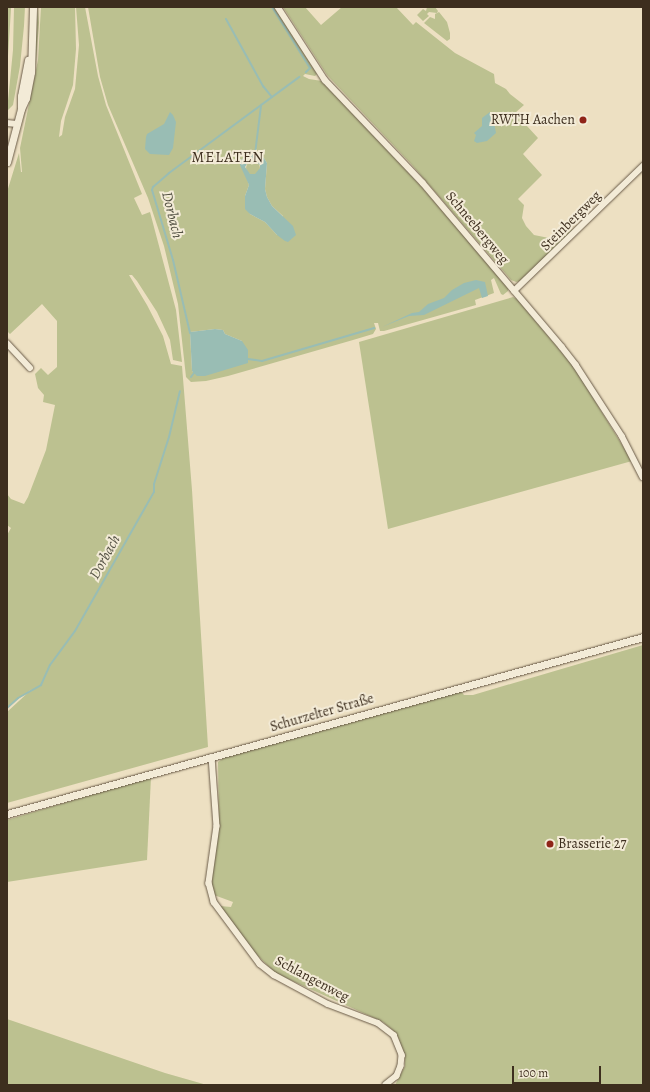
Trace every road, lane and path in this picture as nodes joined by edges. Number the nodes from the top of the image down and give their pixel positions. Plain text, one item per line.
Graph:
1 (33, 7) edge
2 (278, 7) edge
3 (7, 123) edge
4 (17, 124) junction
5 (7, 162) edge
6 (643, 166) edge
7 (514, 291) junction
8 (7, 343) edge
9 (30, 368) dead end
10 (643, 476) edge
11 (643, 637) edge
12 (212, 757) junction
13 (7, 814) edge
14 (386, 1085) edge

1 - 4 street
2 - 7 street, Schneebergweg
3 - 4 street
4 - 5 street
6 - 7 street, Steinbergweg
7 - 10 street, Schneebergweg
8 - 9 street
11 - 12 street, Schurzelter Straße
12 - 13 street, Schurzelter Straße
12 - 14 street, Schlangenweg

